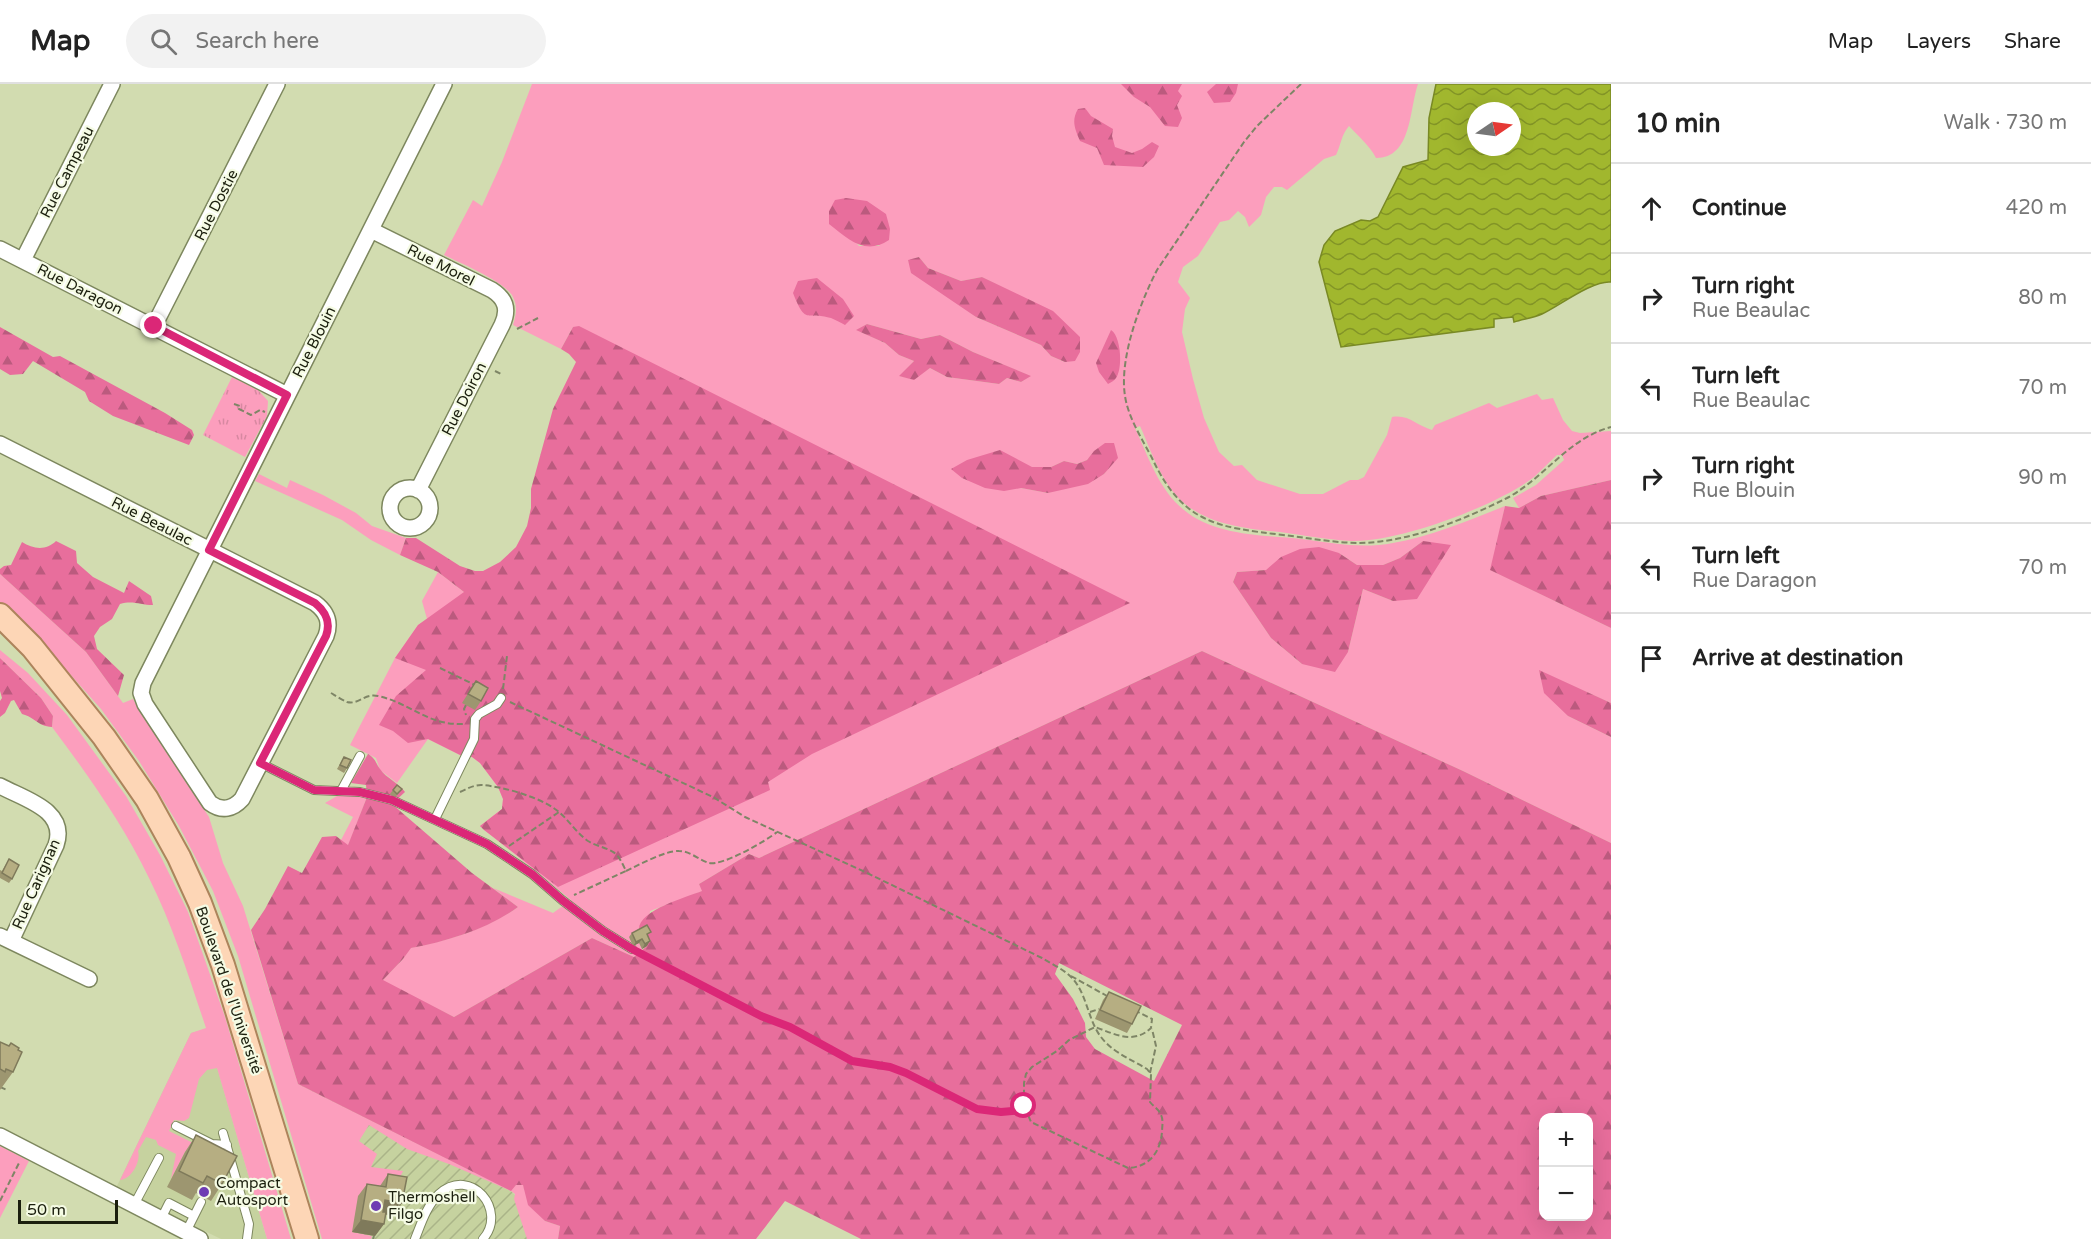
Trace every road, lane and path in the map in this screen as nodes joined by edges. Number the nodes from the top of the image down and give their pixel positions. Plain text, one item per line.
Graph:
1 (112, 84) edge
2 (277, 84) edge
3 (444, 84) edge
4 (1301, 84) edge
5 (371, 230) junction
6 (0, 249) edge
7 (23, 260) junction
8 (506, 306) joint
9 (538, 318) dead end
10 (154, 326) junction
11 (513, 331) dead end
12 (287, 395) junction
13 (234, 404) dead end
14 (276, 418) junction
15 (1611, 427) edge
16 (0, 444) edge
17 (418, 490) dead end
18 (209, 550) junction
19 (0, 615) edge
20 (0, 633) edge
21 (507, 656) dead end
22 (440, 668) dead end
23 (331, 693) dead end
24 (501, 698) junction
25 (73, 699) junction
26 (474, 724) junction
27 (360, 756) dead end
28 (260, 763) junction
29 (0, 786) edge
30 (340, 791) junction
31 (444, 801) junction
32 (227, 809) joint
33 (559, 812) junction
34 (435, 819) junction
35 (778, 831) junction
36 (501, 852) junction
37 (626, 871) junction
38 (562, 900) junction
39 (5, 938) edge
40 (632, 949) joint
41 (1071, 976) junction
42 (89, 979) dead end
43 (1112, 998) edge
44 (1099, 1009) edge
45 (1132, 1009) edge
46 (1089, 1012) junction
47 (1095, 1027) junction
48 (1151, 1028) junction
49 (1150, 1072) junction
50 (0, 1087) edge
51 (7, 1090) edge
52 (1025, 1110) junction
53 (176, 1126) dead end
54 (223, 1133) dead end
55 (0, 1136) edge
56 (226, 1145) junction
57 (26, 1149) junction
58 (230, 1155) junction
59 (159, 1158) dead end
60 (220, 1159) edge
61 (0, 1201) edge
62 (201, 1202) dead end
63 (134, 1205) junction
64 (194, 1216) junction
65 (161, 1219) junction
66 (195, 1237) edge
67 (247, 1239) edge
68 (307, 1239) edge
69 (415, 1239) edge
70 (483, 1239) edge

1 - 7 street, Rue Campeau
2 - 10 street, Rue Dostie
3 - 5 street, Rue Blouin
4 - 15 path
5 - 8 street, Rue Morel
5 - 12 street, Rue Blouin
6 - 7 street, Rue Daragon
7 - 10 street, Rue Daragon
8 - 17 street, Rue Doiron
9 - 11 path
10 - 12 street, Rue Daragon
12 - 14 street, Rue Blouin
13 - 14 path
14 - 18 street, Rue Blouin
16 - 18 street, Rue Beaulac
18 - 28 street, Rue Beaulac
18 - 32 street, Rue Blouin
19 - 25 main road, Boulevard de l'Université
20 - 25 main road, Boulevard de l'Université
21 - 24 path
22 - 24 path
23 - 26 path
24 - 26 lane
24 - 35 path
25 - 68 main road, Boulevard de l'Université
26 - 31 lane
27 - 30 lane
28 - 30 lane
28 - 32 street, Rue Beaulac
29 - 39 street, Rue Carignan
30 - 34 lane
31 - 33 path
31 - 34 lane
33 - 36 path
33 - 37 path
34 - 36 lane
35 - 37 path
35 - 41 path
36 - 38 lane
37 - 38 path
38 - 40 lane
39 - 42 street
40 - 52 path
41 - 43 path
41 - 46 path
44 - 46 path
45 - 48 path
46 - 47 path
47 - 48 path
47 - 49 path
47 - 52 path
48 - 49 path
49 - 52 path
50 - 51 path
53 - 56 lane
54 - 56 lane
55 - 57 street
56 - 58 lane
57 - 61 path
57 - 63 street
58 - 60 lane
58 - 67 lane
59 - 63 lane
62 - 64 lane
63 - 65 street
64 - 65 lane
64 - 66 lane
65 - 66 street
69 - 70 lane

